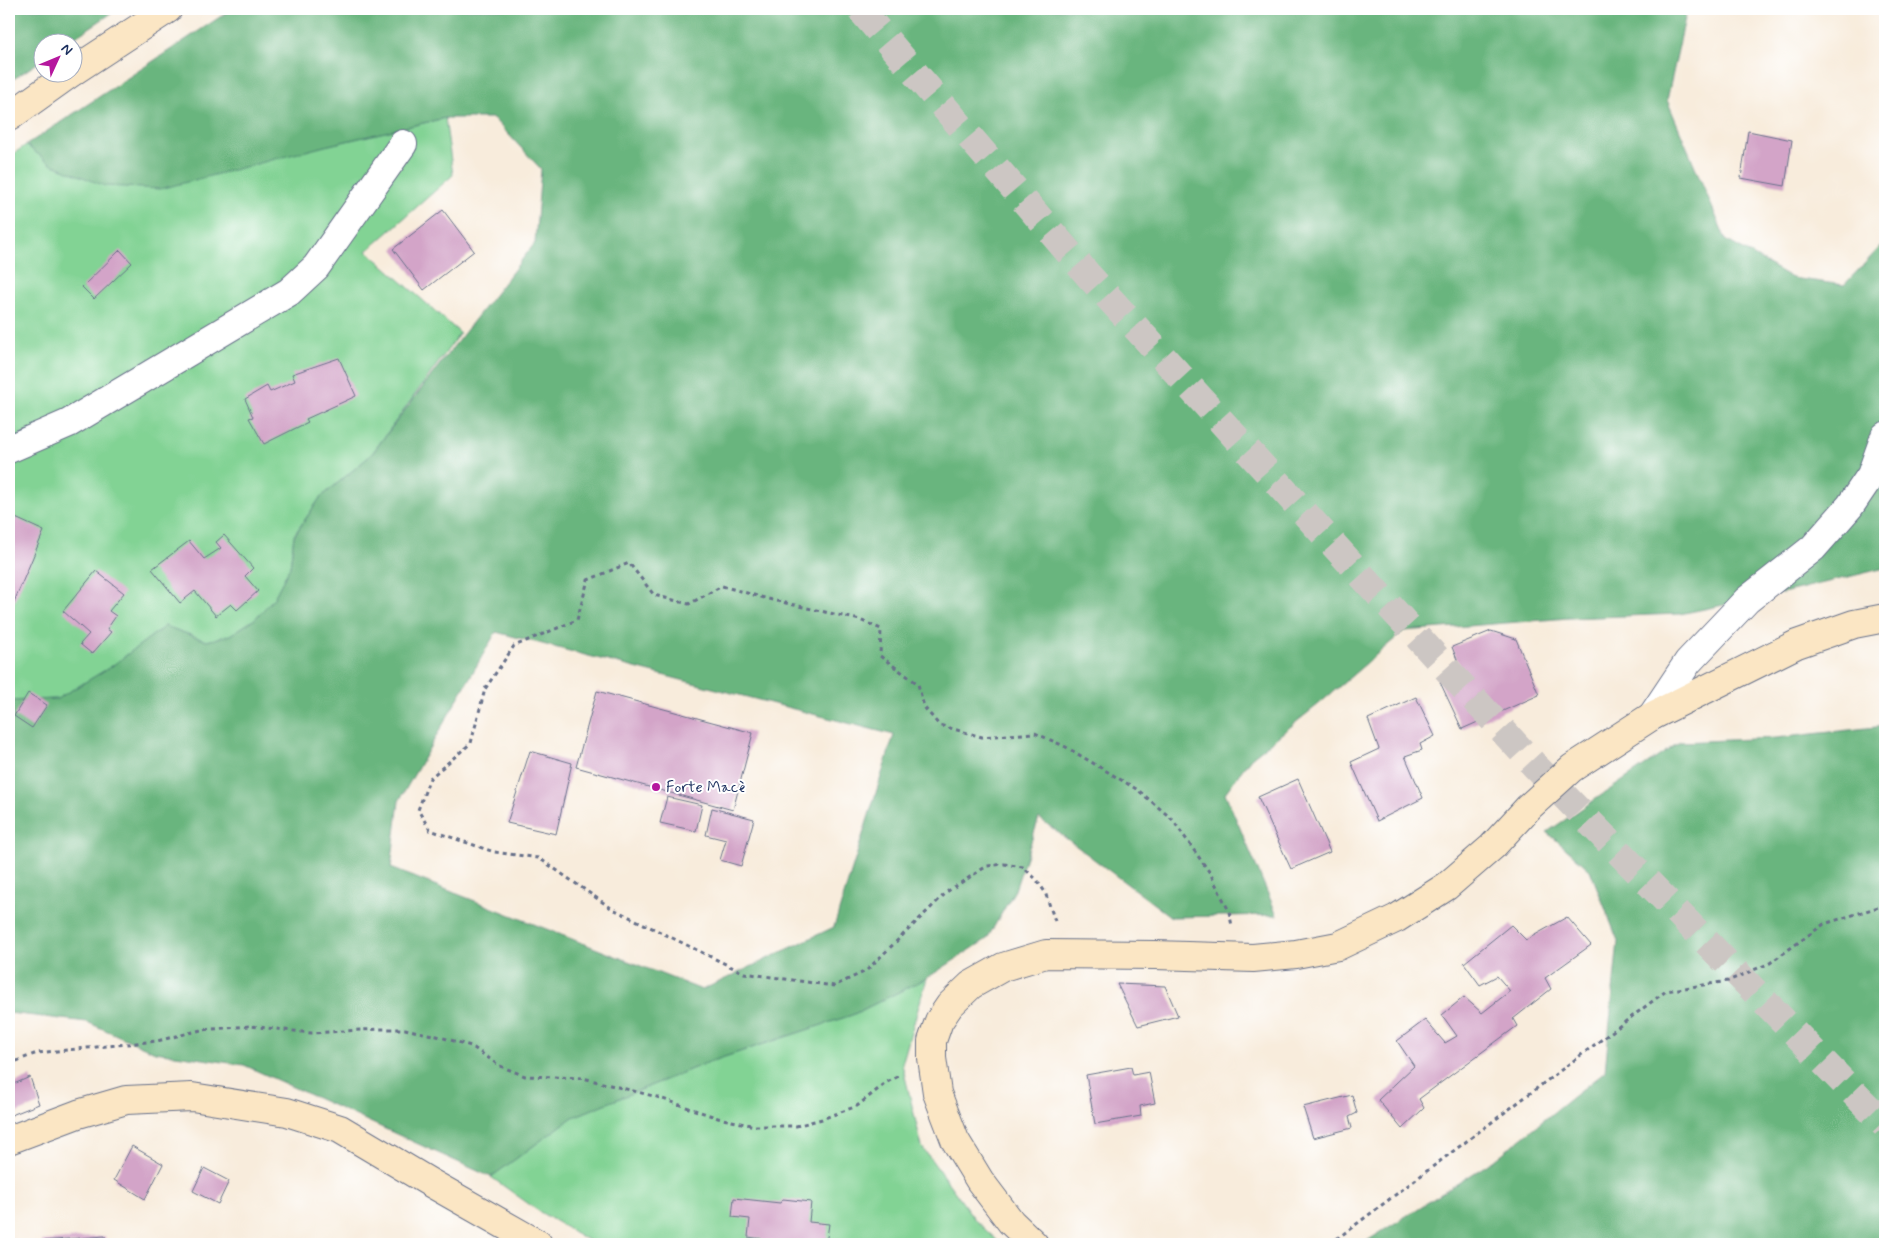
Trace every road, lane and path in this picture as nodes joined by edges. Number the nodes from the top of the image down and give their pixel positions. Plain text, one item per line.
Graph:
1 (168, 9) edge
2 (82, 65) edge
3 (58, 82) edge
4 (9, 117) edge
5 (403, 144) dead end
6 (1885, 436) edge
7 (9, 449) edge
8 (1885, 618) edge
9 (1652, 716) junction
10 (1885, 905) edge
11 (1062, 953) junction
12 (1238, 958) junction
13 (932, 1058) junction
14 (9, 1064) edge
15 (9, 1140) edge
16 (538, 1244) edge
17 (1034, 1244) edge
18 (1330, 1244) edge

1 - 2 street
3 - 4 street
5 - 7 street
6 - 9 street
8 - 9 street
9 - 12 street
10 - 18 path
11 - 12 street
11 - 12 path
11 - 13 street
13 - 14 path
13 - 17 street
15 - 16 street

